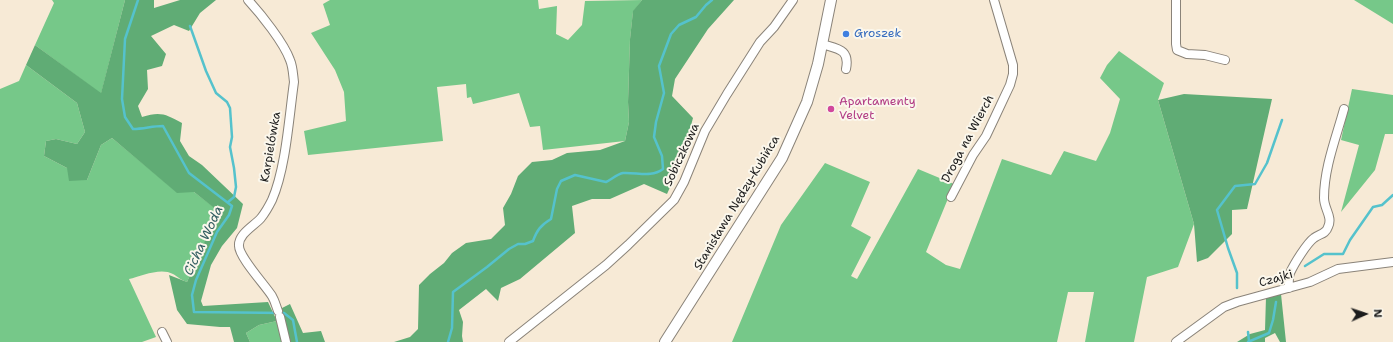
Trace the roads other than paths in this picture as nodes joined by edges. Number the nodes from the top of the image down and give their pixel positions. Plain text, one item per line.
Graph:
1 (248, 0) edge
2 (793, 0) edge
3 (831, 0) edge
4 (994, 0) edge
5 (1176, 0) edge
6 (822, 44) junction
7 (1225, 60) dead end
8 (846, 69) dead end
9 (1344, 109) dead end
10 (951, 197) dead end
11 (1393, 262) edge
12 (1289, 288) junction
13 (162, 332) dead end
14 (167, 342) edge
15 (286, 342) edge
16 (509, 342) edge
17 (665, 342) edge
18 (1176, 342) edge

1 - 15 street, Karpielówka
2 - 16 street, Sobiczkowa
3 - 6 street, Stanisława Nędzy-Kubińca
4 - 10 street, Droga na Wierch
5 - 7 street
6 - 8 street
6 - 17 street, Stanisława Nędzy-Kubińca
9 - 12 street
11 - 12 street, Czajki
12 - 18 street, Czajki
13 - 14 street

